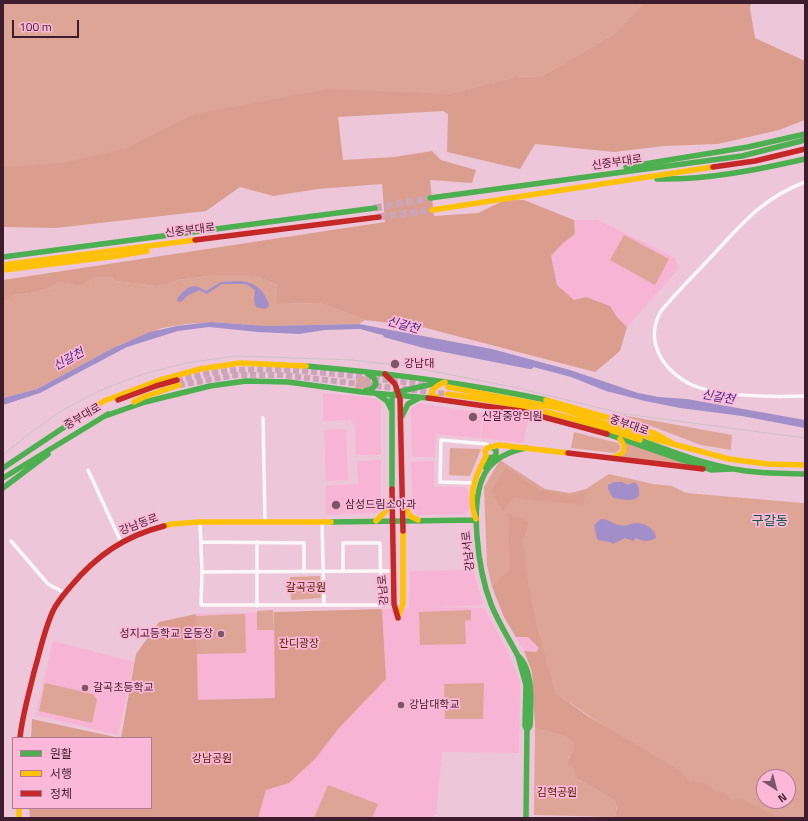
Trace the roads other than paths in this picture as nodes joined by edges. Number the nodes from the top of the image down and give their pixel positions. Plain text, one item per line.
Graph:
1 (805, 134) edge
2 (805, 140) edge
3 (805, 149) edge
4 (805, 159) edge
5 (583, 178) junction
6 (643, 178) junction
7 (805, 182) edge
8 (430, 198) tunnel mouth
9 (375, 208) tunnel mouth
10 (432, 210) tunnel mouth
11 (379, 217) tunnel mouth
12 (240, 234) junction
13 (3, 257) edge
14 (3, 265) edge
15 (3, 270) edge
16 (365, 372) junction
17 (385, 374) junction
18 (448, 384) junction
19 (362, 392) junction
20 (375, 393) junction
21 (397, 394) junction
22 (447, 394) tunnel mouth
23 (805, 396) edge
24 (420, 397) junction
25 (439, 399) junction
26 (391, 409) junction
27 (400, 409) junction
28 (84, 414) junction
29 (105, 416) junction
30 (263, 418) dead end
31 (400, 420) junction
32 (67, 438) junction
33 (620, 439) junction
34 (488, 448) junction
35 (526, 448) junction
36 (516, 450) junction
37 (491, 457) junction
38 (610, 458) junction
39 (805, 466) edge
40 (3, 468) edge
41 (731, 469) junction
42 (88, 470) dead end
43 (711, 470) junction
44 (805, 474) edge
45 (3, 478) edge
46 (474, 483) junction
47 (3, 488) edge
48 (478, 494) junction
49 (392, 495) junction
50 (402, 500) junction
51 (476, 520) junction
52 (375, 521) junction
53 (392, 521) junction
54 (403, 521) junction
55 (420, 521) junction
56 (200, 522) junction
57 (265, 522) junction
58 (322, 522) junction
59 (11, 541) dead end
60 (121, 542) junction
61 (201, 542) junction
62 (257, 542) junction
63 (380, 571) junction
64 (393, 571) junction
65 (202, 572) junction
66 (257, 572) junction
67 (304, 572) junction
68 (323, 572) junction
69 (343, 572) junction
70 (64, 593) junction
71 (324, 605) junction
72 (257, 606) junction
73 (20, 737) edge
74 (526, 818) edge

1 - 5 main road
2 - 5 main road, 신중부대로
3 - 6 main road, 신중부대로
4 - 6 main road
5 - 8 main road, 신중부대로
6 - 10 main road, 신중부대로
7 - 23 street
9 - 13 main road, 신중부대로
11 - 12 main road, 신중부대로
12 - 14 main road, 신중부대로
12 - 15 main road
16 - 17 main road, 중부대로
16 - 19 main road
16 - 28 main road, 중부대로
17 - 18 main road, 중부대로
17 - 21 main road
18 - 21 main road
18 - 25 main road
18 - 39 main road, 중부대로
19 - 20 main road
19 - 29 main road
20 - 21 main road
20 - 26 main road
21 - 24 main road
21 - 26 main road, 강남로
21 - 27 main road, 강남로
22 - 41 main road, 중부대로
24 - 25 main road
24 - 31 main road
25 - 33 main road
26 - 27 main road
26 - 49 main road, 강남로
27 - 31 main road, 강남로
28 - 29 main road, 중부대로
28 - 40 main road, 중부대로
29 - 32 main road, 중부대로
30 - 57 street
31 - 50 main road, 강남로
32 - 45 main road, 중부대로
32 - 47 main road
33 - 38 main road
33 - 43 main road
34 - 35 main road
34 - 37 main road
34 - 37 main road
34 - 46 street
35 - 36 main road
35 - 38 main road
36 - 37 main road
36 - 48 main road
37 - 46 main road
37 - 48 main road
38 - 43 main road
41 - 43 main road
41 - 44 main road, 중부대로
42 - 60 street
46 - 51 main road
48 - 51 main road
49 - 52 main road
49 - 53 main road, 강남로
50 - 54 main road, 강남로
50 - 55 main road
51 - 55 main road, 강남서로
51 - 74 main road, 강남서로
52 - 53 main road, 강남동로
52 - 58 main road, 강남동로
53 - 54 main road, 강남서로
53 - 64 main road, 강남로
54 - 55 main road, 강남서로
54 - 64 main road, 강남로
56 - 57 main road, 강남동로
56 - 60 main road, 강남동로
56 - 61 street
57 - 58 main road, 강남동로
58 - 68 street
59 - 70 street
60 - 70 main road, 강남동로
61 - 62 street
61 - 65 street
62 - 66 street
62 - 67 street
63 - 64 street
63 - 69 street
63 - 69 street
63 - 71 street
65 - 66 street
65 - 72 street
66 - 67 street
66 - 72 street
67 - 68 street
68 - 69 street
68 - 71 street
70 - 73 main road, 강남동로
71 - 72 street

